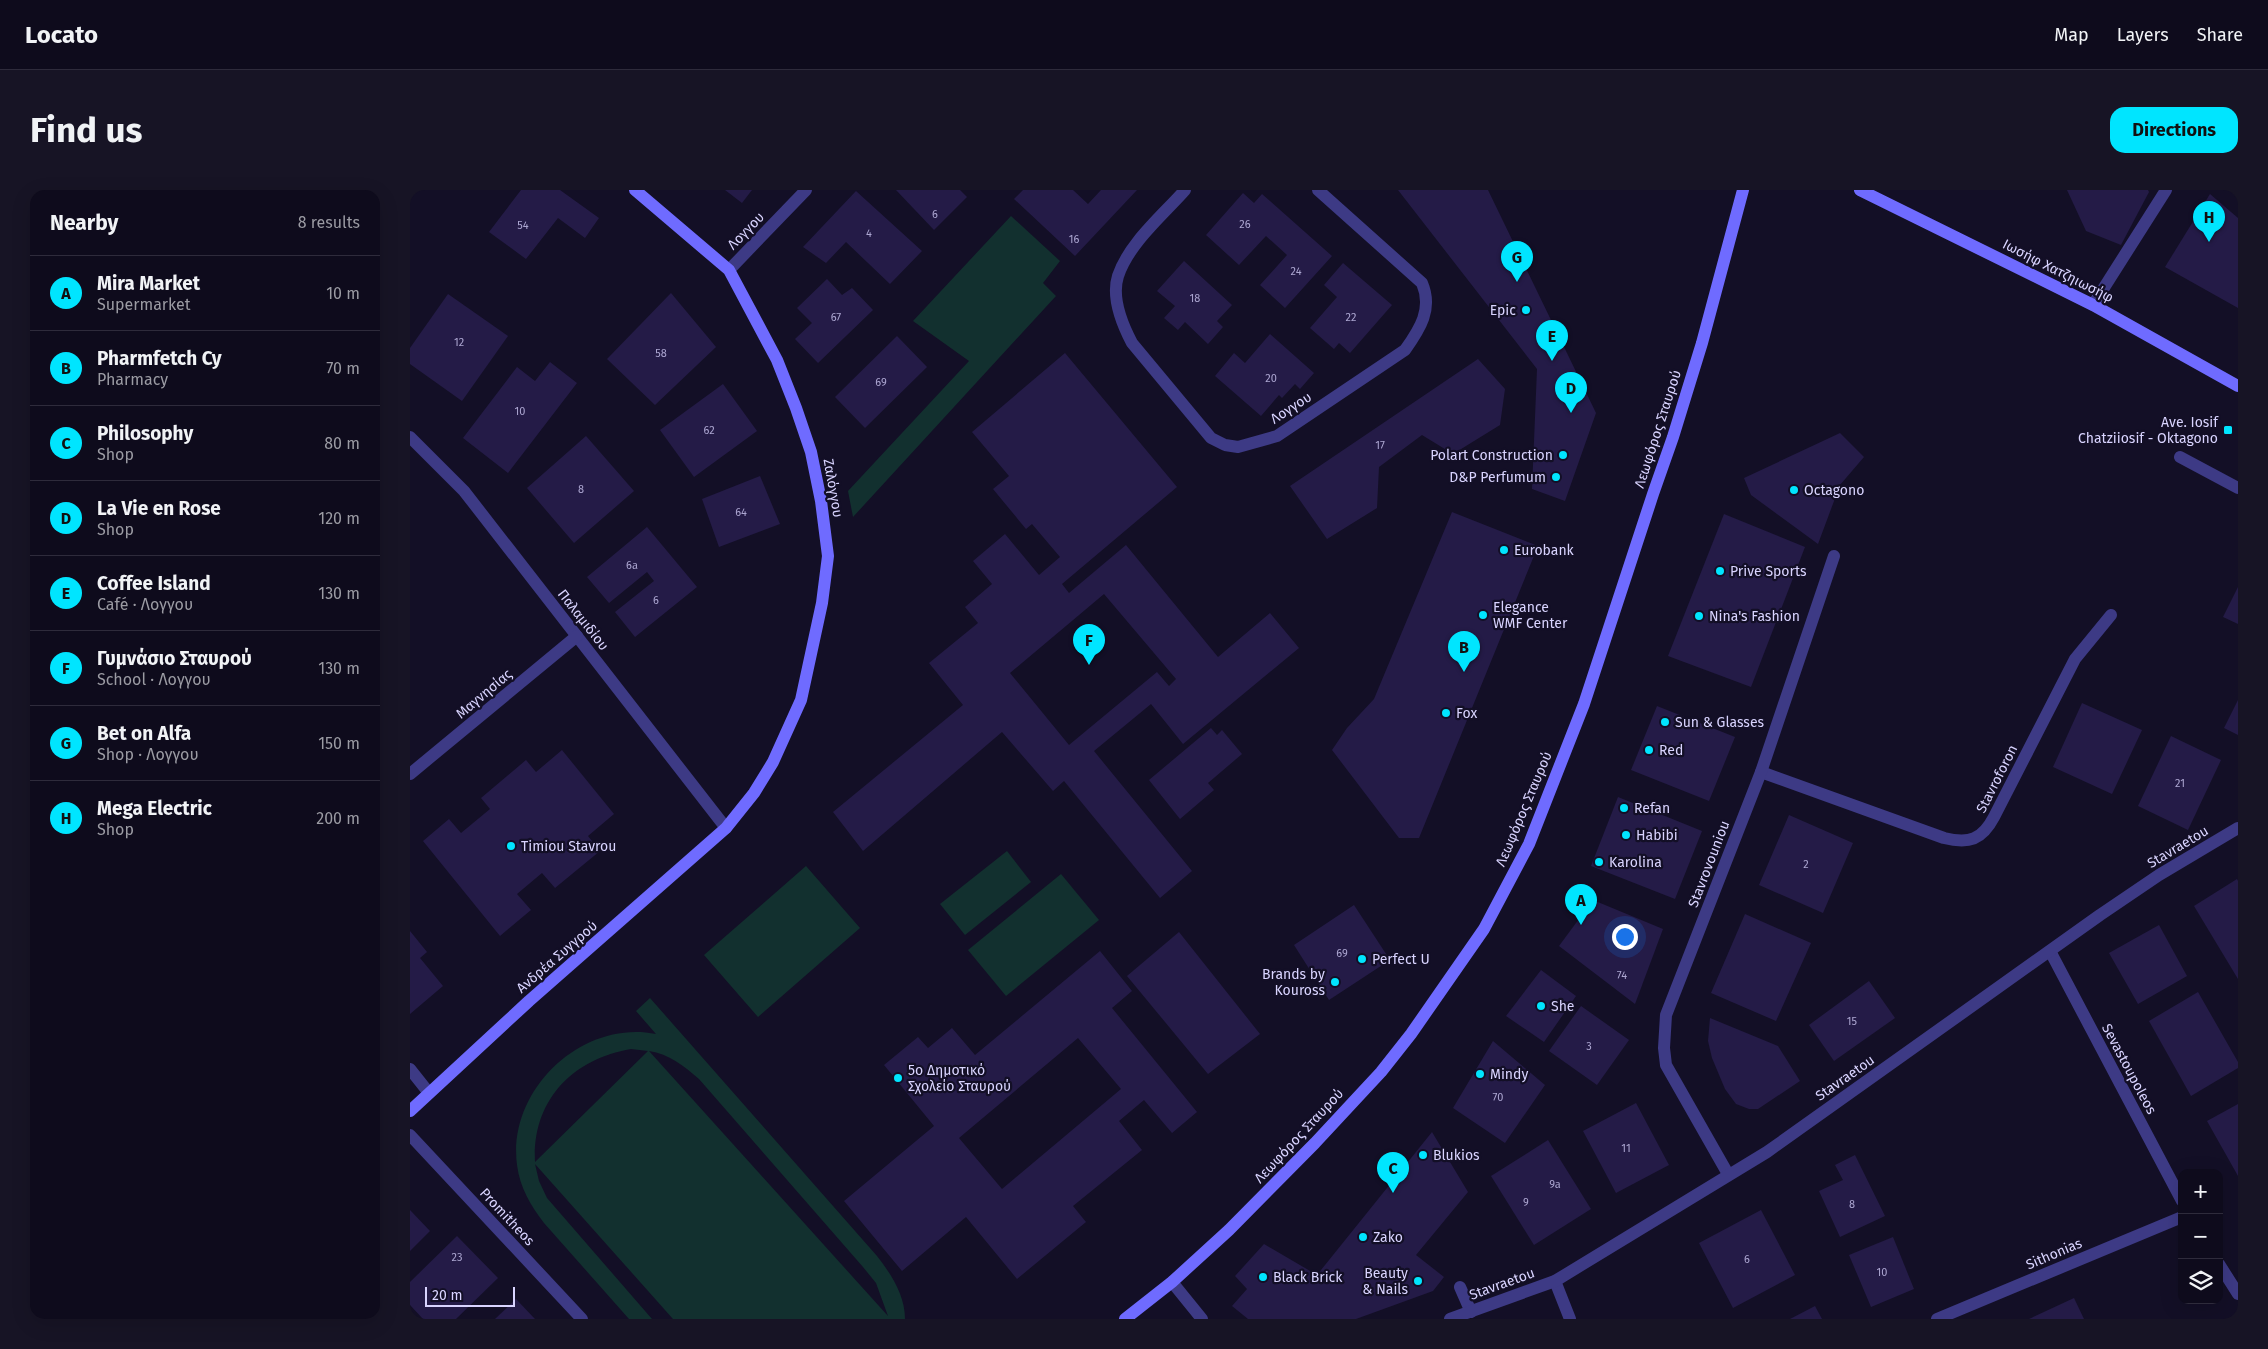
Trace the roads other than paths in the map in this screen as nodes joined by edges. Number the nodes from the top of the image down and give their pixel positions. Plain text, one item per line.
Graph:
1 (636, 190) edge
2 (806, 190) edge
3 (1185, 190) edge
4 (1318, 190) edge
5 (1743, 190) edge
6 (1860, 190) edge
7 (2166, 190) edge
8 (729, 270) junction
9 (2093, 305) junction
10 (2238, 386) edge
11 (410, 437) edge
12 (2180, 456) dead end
13 (2238, 488) edge
14 (1834, 556) dead end
15 (2112, 615) dead end
16 (577, 636) junction
17 (1761, 772) junction
18 (410, 774) edge
19 (726, 828) junction
20 (2238, 828) edge
21 (2050, 951) junction
22 (411, 1070) edge
23 (429, 1092) junction
24 (410, 1111) edge
25 (410, 1135) edge
26 (1728, 1174) junction
27 (2178, 1193) edge
28 (2178, 1218) edge
29 (2223, 1270) edge
30 (1556, 1281) junction
31 (1172, 1282) junction
32 (1460, 1287) dead end
33 (2238, 1294) edge
34 (1471, 1312) junction
35 (582, 1319) edge
36 (1125, 1319) edge
37 (1202, 1319) edge
38 (1450, 1319) edge
39 (1570, 1319) edge
40 (1937, 1319) edge

1 - 8 main road, Ζαλόγγου
2 - 8 street, Λογγου
3 - 4 street, Λογγου
5 - 31 main road, Λεωφόρος Σταυρού
6 - 9 main road, Ιωσήφ Χατζηιωσήφ
7 - 9 street
8 - 19 main road, Ζαλόγγου
9 - 10 main road, Ιωσήφ Χατζηιωσήφ
11 - 16 street, Παλαμιδίου
12 - 13 street
14 - 17 street, Stavrovouniou
15 - 17 street, Stavroforon
16 - 18 street, Μαγνησίας
16 - 19 street, Παλαμιδίου
17 - 26 street, Stavrovouniou
19 - 23 main road, Ανδρέα Συγγρού
20 - 21 street, Stavraetou
21 - 26 street, Stavraetou
21 - 27 street, Sevastoupoleos
22 - 23 street
23 - 24 main road, Ανδρέα Συγγρού
25 - 35 street, Promitheos
26 - 30 street, Stavraetou
28 - 40 street, Sithonias
29 - 33 street
30 - 34 street, Stavraetou
30 - 39 street
31 - 36 main road, Λεωφόρος Σταυρού
31 - 37 street
32 - 34 street
34 - 38 street, Stavraetou

